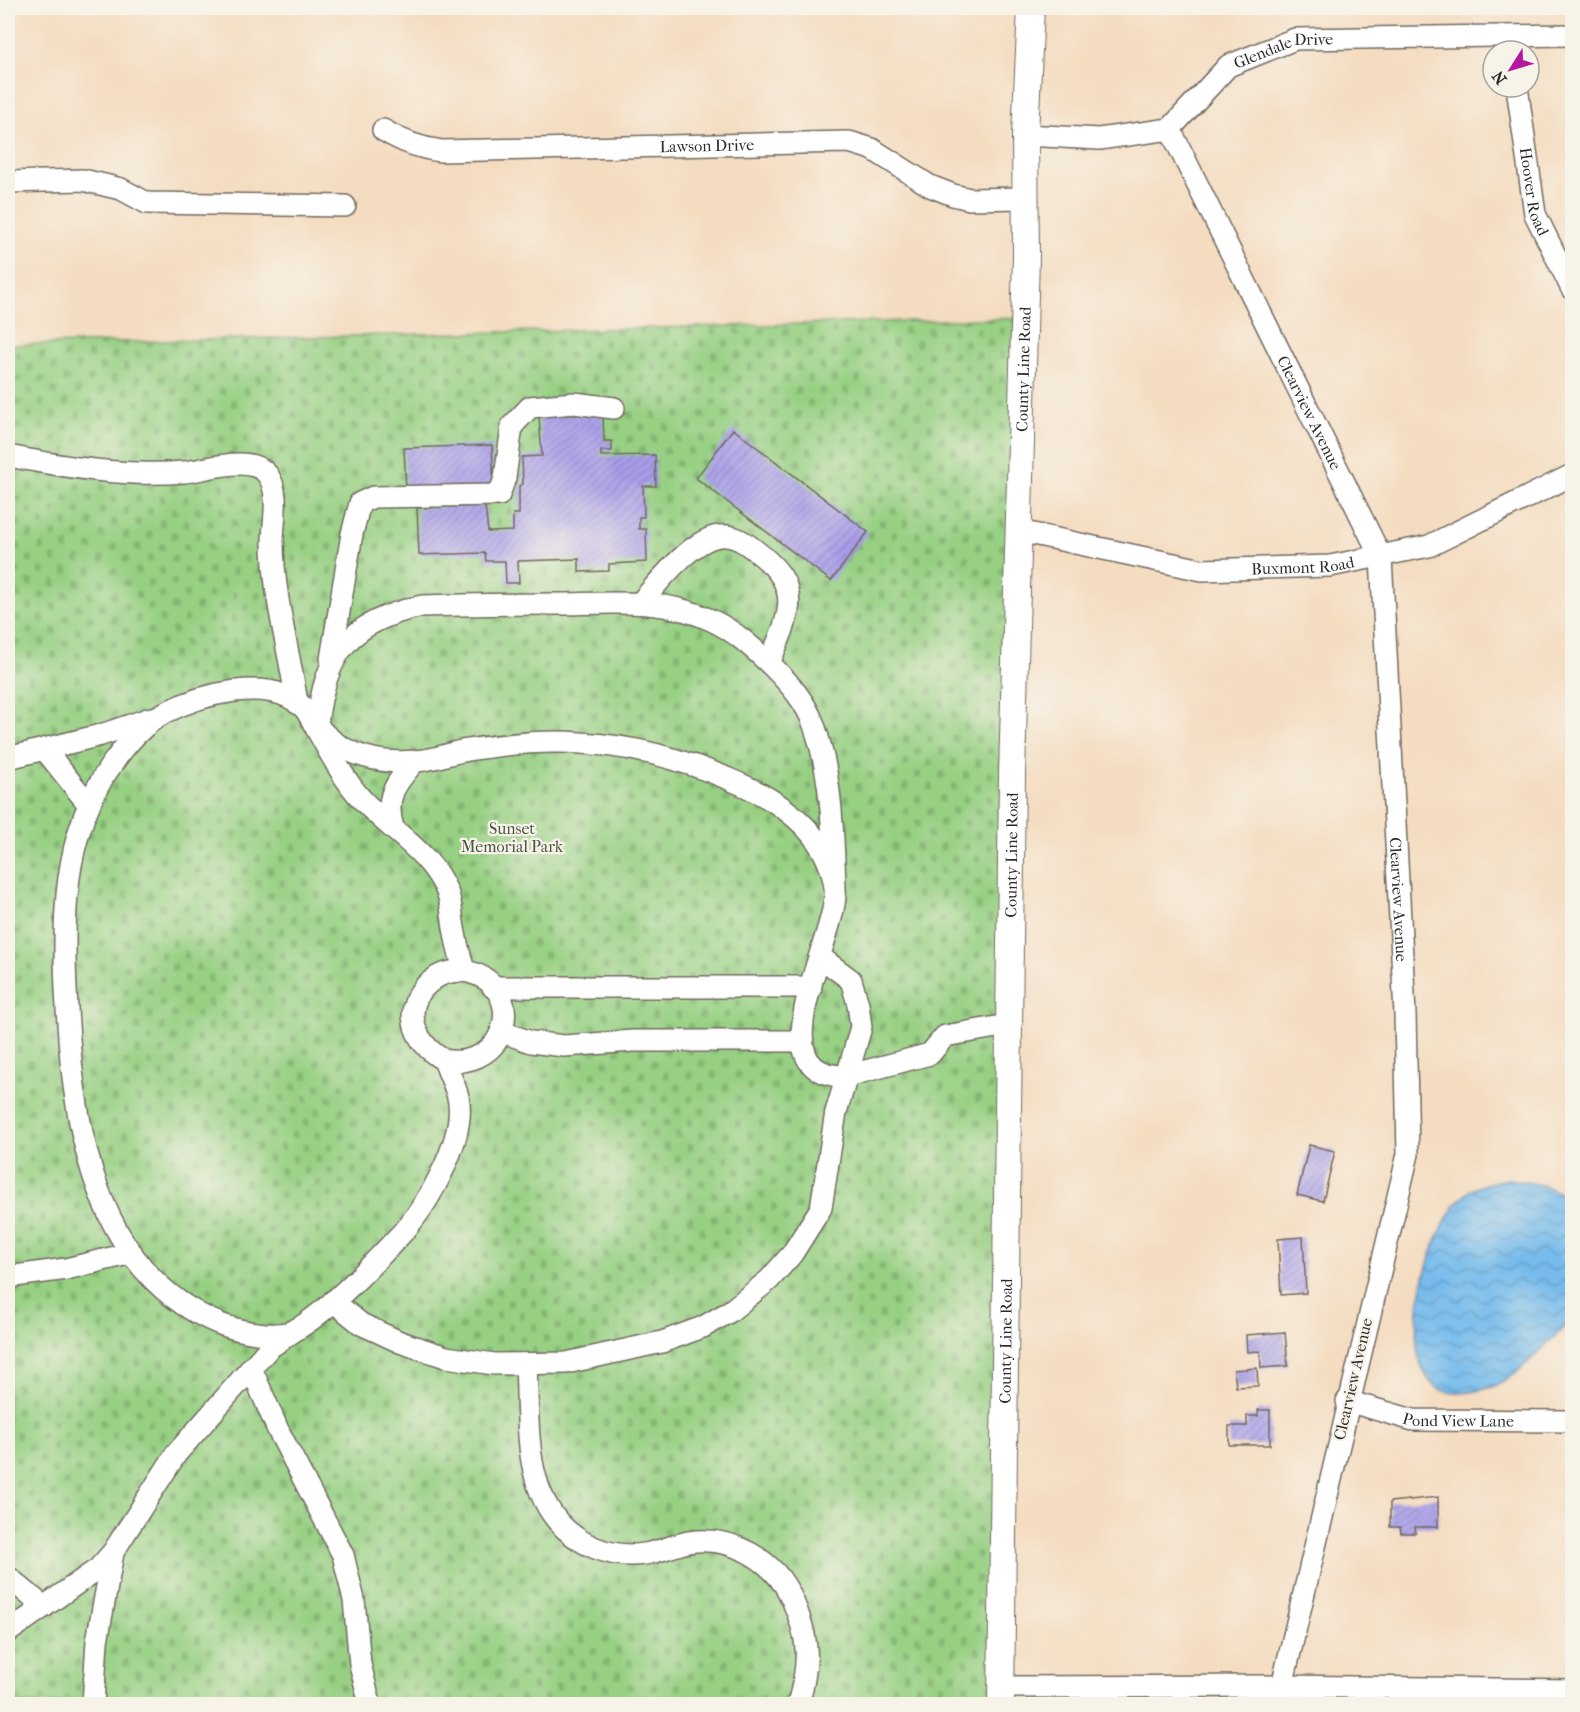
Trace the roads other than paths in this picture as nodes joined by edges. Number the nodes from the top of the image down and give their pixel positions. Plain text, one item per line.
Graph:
1 (1032, 8) edge
2 (1572, 35) edge
3 (1539, 39) edge
4 (1481, 42) edge
5 (1519, 99) edge
6 (1170, 129) junction
7 (383, 130) dead end
8 (1024, 135) junction
9 (8, 182) edge
10 (1023, 198) junction
11 (345, 206) dead end
12 (1572, 289) edge
13 (614, 408) dead end
14 (8, 456) edge
15 (1572, 475) edge
16 (1019, 531) junction
17 (1381, 557) junction
18 (640, 603) junction
19 (769, 663) junction
20 (329, 669) junction
21 (300, 706) junction
22 (160, 715) junction
23 (317, 725) junction
24 (45, 750) junction
25 (8, 758) edge
26 (415, 761) junction
27 (88, 805) junction
28 (393, 828) junction
29 (835, 887) junction
30 (820, 957) junction
31 (464, 971) junction
32 (493, 987) junction
33 (811, 987) junction
34 (1008, 1025) junction
35 (502, 1032) junction
36 (802, 1041) junction
37 (444, 1060) junction
38 (847, 1076) junction
39 (132, 1253) junction
40 (8, 1277) edge
41 (333, 1300) junction
42 (294, 1331) junction
43 (526, 1365) junction
44 (251, 1368) junction
45 (1347, 1401) junction
46 (1572, 1421) edge
47 (113, 1552) junction
48 (8, 1577) edge
49 (44, 1607) junction
50 (8, 1632) edge
51 (1572, 1690) edge
52 (1282, 1695) edge
53 (1001, 1696) edge
54 (93, 1704) edge
55 (370, 1704) edge
56 (798, 1704) edge

1 - 8 main road, County Line Road
2 - 3 street, Glendale Drive
4 - 6 street, Glendale Drive
5 - 12 street, Hoover Road
6 - 8 street
6 - 17 street, Clearview Avenue
7 - 10 street, Lawson Drive
8 - 10 main road, County Line Road
9 - 11 street
10 - 16 main road, County Line Road
13 - 20 street
14 - 21 street
15 - 17 street, Buxmont Road
16 - 17 street, Buxmont Road
16 - 34 main road, County Line Road
17 - 45 street, Clearview Avenue
18 - 19 street
18 - 19 street
18 - 20 street
19 - 29 street
20 - 23 street
21 - 22 street
21 - 23 street
21 - 28 street
22 - 24 street
22 - 27 street
23 - 26 street
24 - 25 street
24 - 27 street
26 - 28 street
26 - 29 street
27 - 39 street
28 - 31 street
29 - 30 street
30 - 33 street
30 - 38 street
31 - 32 street
31 - 37 street
32 - 33 street
32 - 35 street
33 - 36 street
34 - 38 street
34 - 53 main road, County Line Road
35 - 36 street
35 - 37 street
36 - 38 street
37 - 41 street
38 - 43 street
39 - 40 street
39 - 42 street
41 - 42 street
41 - 43 street
42 - 44 street
43 - 56 street
44 - 47 street
44 - 55 street
45 - 46 street, Pond View Lane
45 - 52 street, Clearview Avenue
47 - 49 street
47 - 54 street
48 - 49 street
49 - 50 street
51 - 52 street
52 - 53 street

